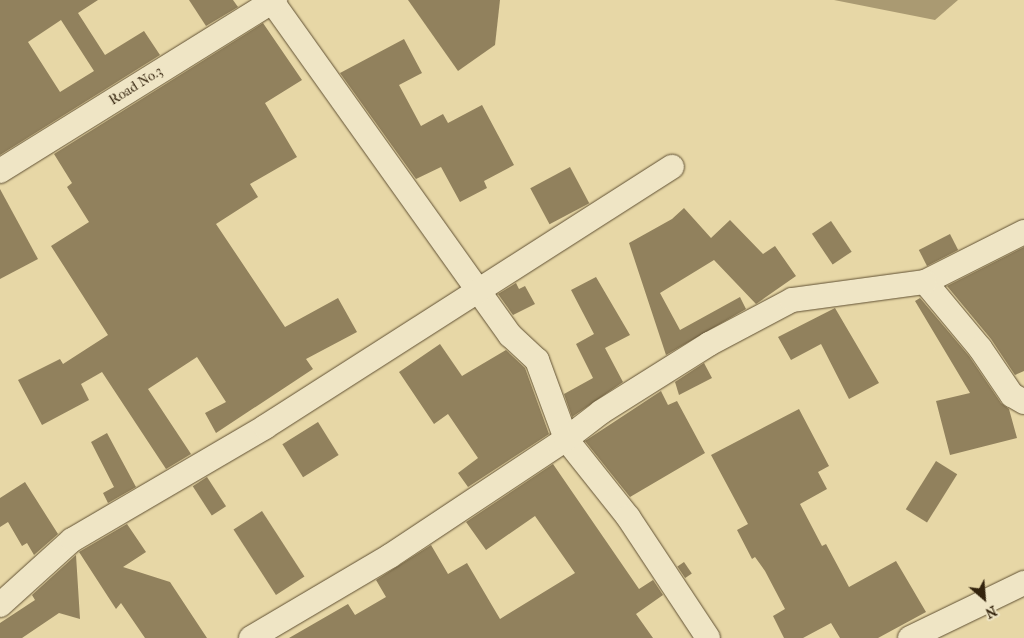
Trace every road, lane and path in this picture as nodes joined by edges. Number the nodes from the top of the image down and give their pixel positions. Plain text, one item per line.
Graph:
1 (272, 0) edge
2 (672, 167) dead end
3 (0, 171) edge
4 (1024, 232) edge
5 (925, 282) junction
6 (478, 291) junction
7 (1024, 402) edge
8 (566, 439) junction
9 (1024, 583) edge
10 (0, 605) edge
11 (251, 638) edge
12 (708, 638) edge
13 (910, 638) edge

1 - 3 street, Road No.3
1 - 6 street
2 - 6 street
4 - 5 street
5 - 7 street
5 - 8 street
6 - 8 street
6 - 10 street
8 - 11 street
8 - 12 street
9 - 13 street

